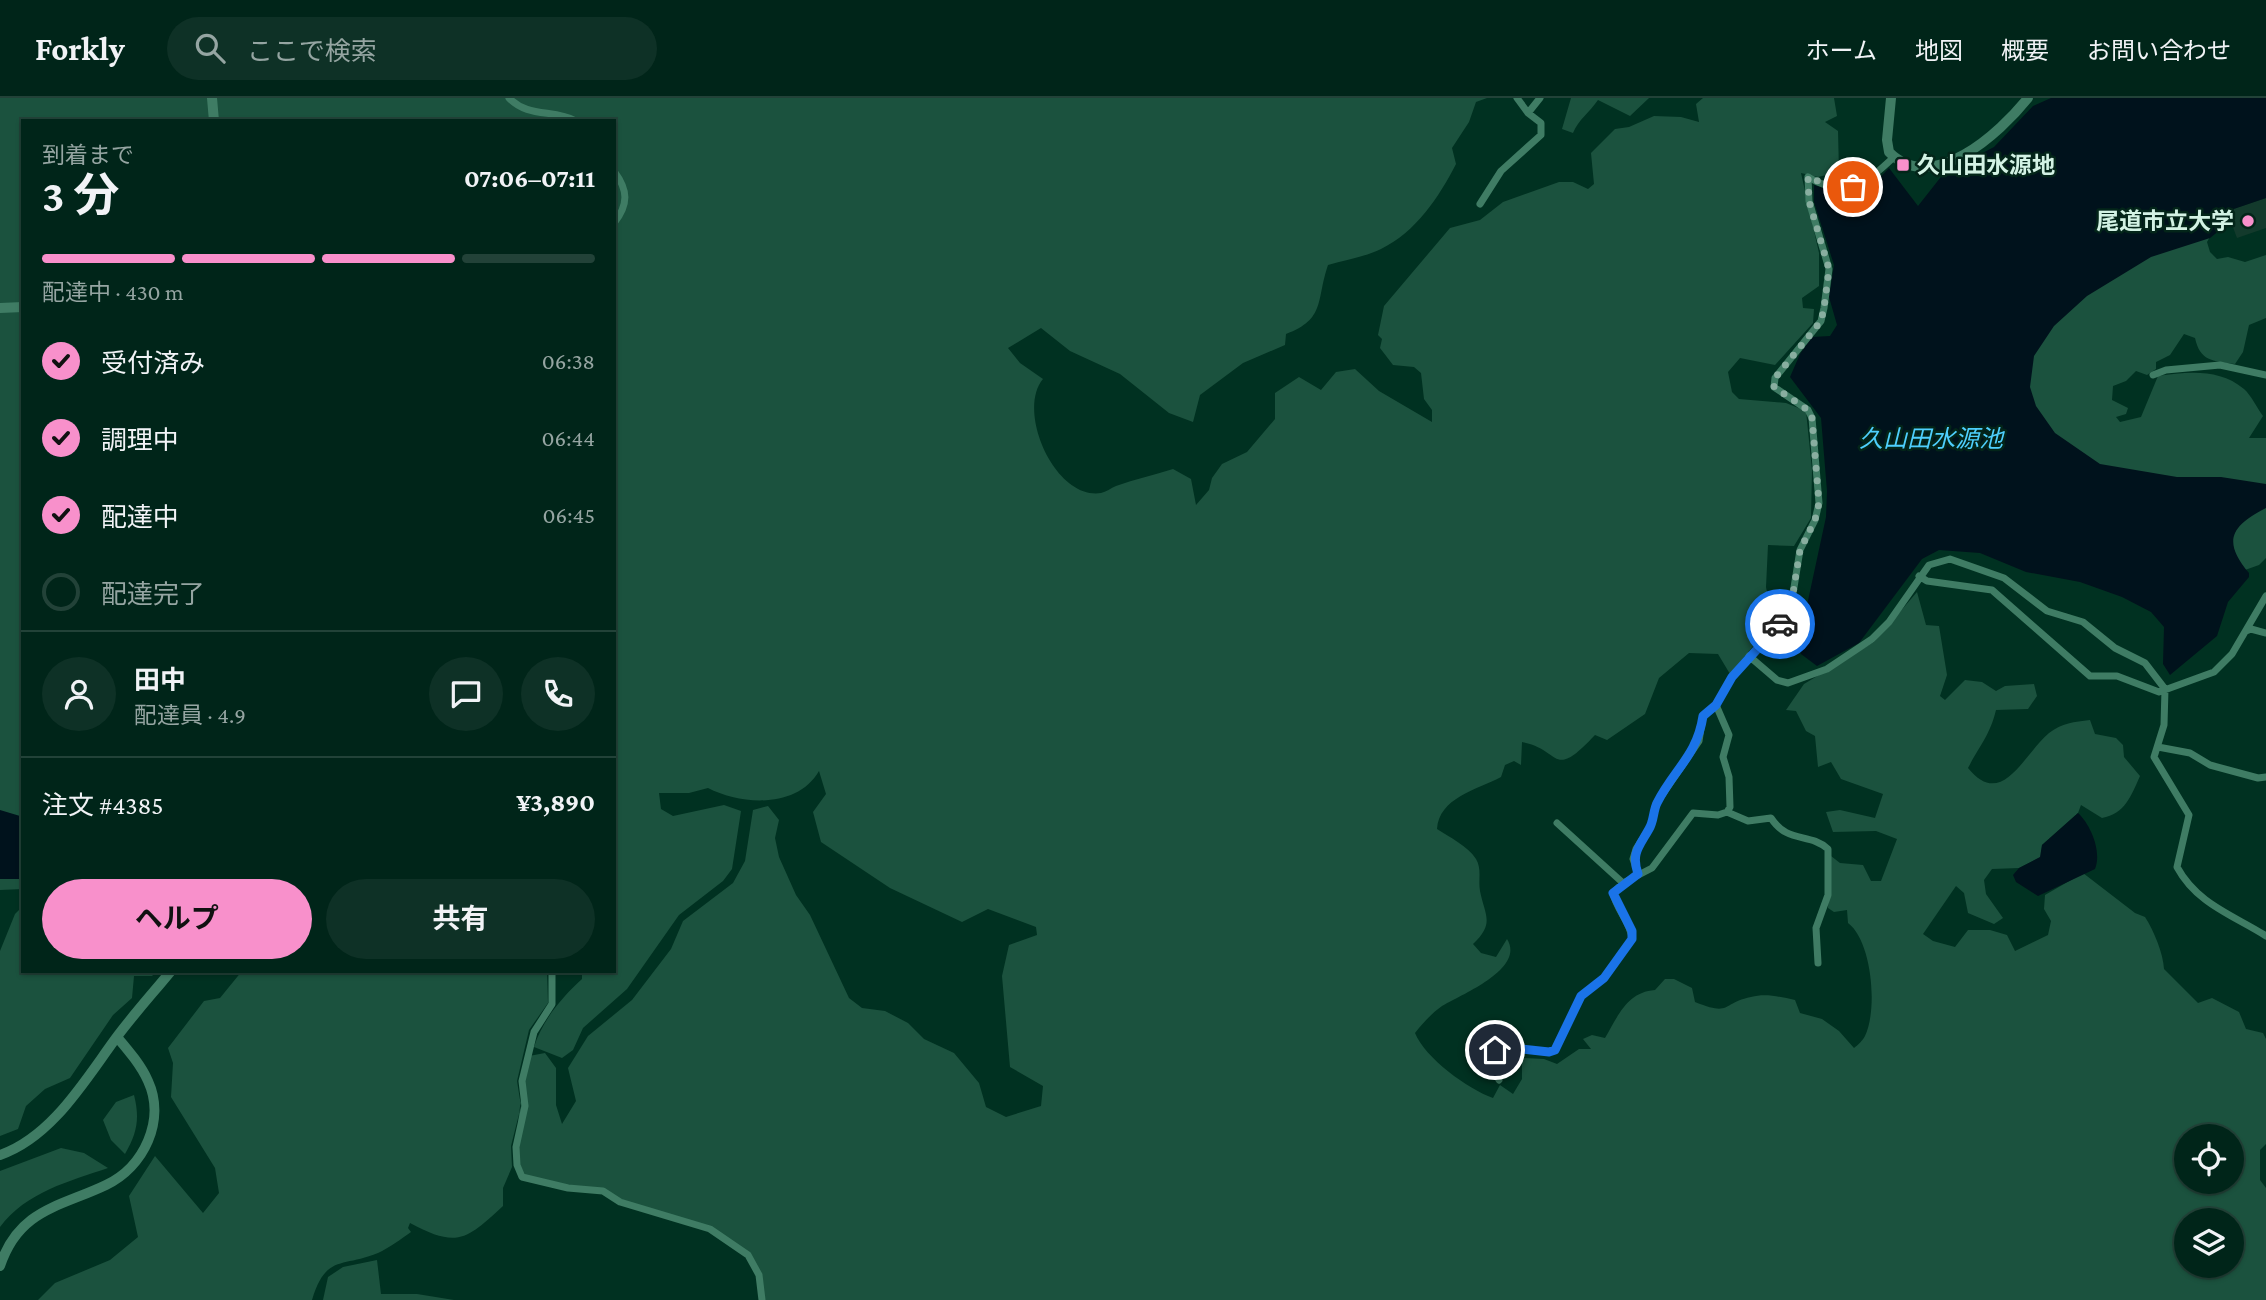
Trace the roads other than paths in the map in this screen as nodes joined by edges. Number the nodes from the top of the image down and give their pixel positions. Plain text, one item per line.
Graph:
1 (212, 98) edge
2 (509, 98) edge
3 (1517, 98) edge
4 (1540, 98) edge
5 (1891, 98) edge
6 (2028, 98) edge
7 (1528, 113) junction
8 (214, 119) edge
9 (572, 119) edge
10 (1891, 160) junction
11 (616, 174) edge
12 (1480, 204) dead end
13 (616, 220) edge
14 (21, 307) edge
15 (0, 308) edge
16 (2153, 375) dead end
17 (2266, 375) edge
18 (1919, 576) junction
19 (2266, 596) edge
20 (2245, 631) junction
21 (2266, 633) edge
22 (1749, 656) junction
23 (2165, 689) junction
24 (1716, 705) junction
25 (2158, 747) junction
26 (2266, 777) edge
27 (1727, 812) junction
28 (1557, 823) dead end
29 (1638, 874) junction
30 (1623, 883) junction
31 (2266, 936) edge
32 (1818, 963) dead end
33 (169, 973) edge
34 (552, 973) edge
35 (117, 1037) junction
36 (1499, 1080) dead end
37 (0, 1155) edge
38 (0, 1266) edge
39 (762, 1300) edge

1 - 8 street
2 - 9 street
3 - 7 street
4 - 7 street
5 - 10 street
6 - 10 street
7 - 12 street
10 - 22 street
11 - 13 street
14 - 15 street
16 - 17 street
18 - 22 street
18 - 23 street
18 - 23 street
19 - 20 street
20 - 21 street
20 - 23 street
22 - 24 street
23 - 25 street
24 - 27 street
24 - 29 street
25 - 26 street
25 - 31 street
27 - 29 street
27 - 32 street
28 - 30 street
29 - 30 street
30 - 36 street
33 - 35 street
34 - 39 street
35 - 37 street
35 - 38 street

